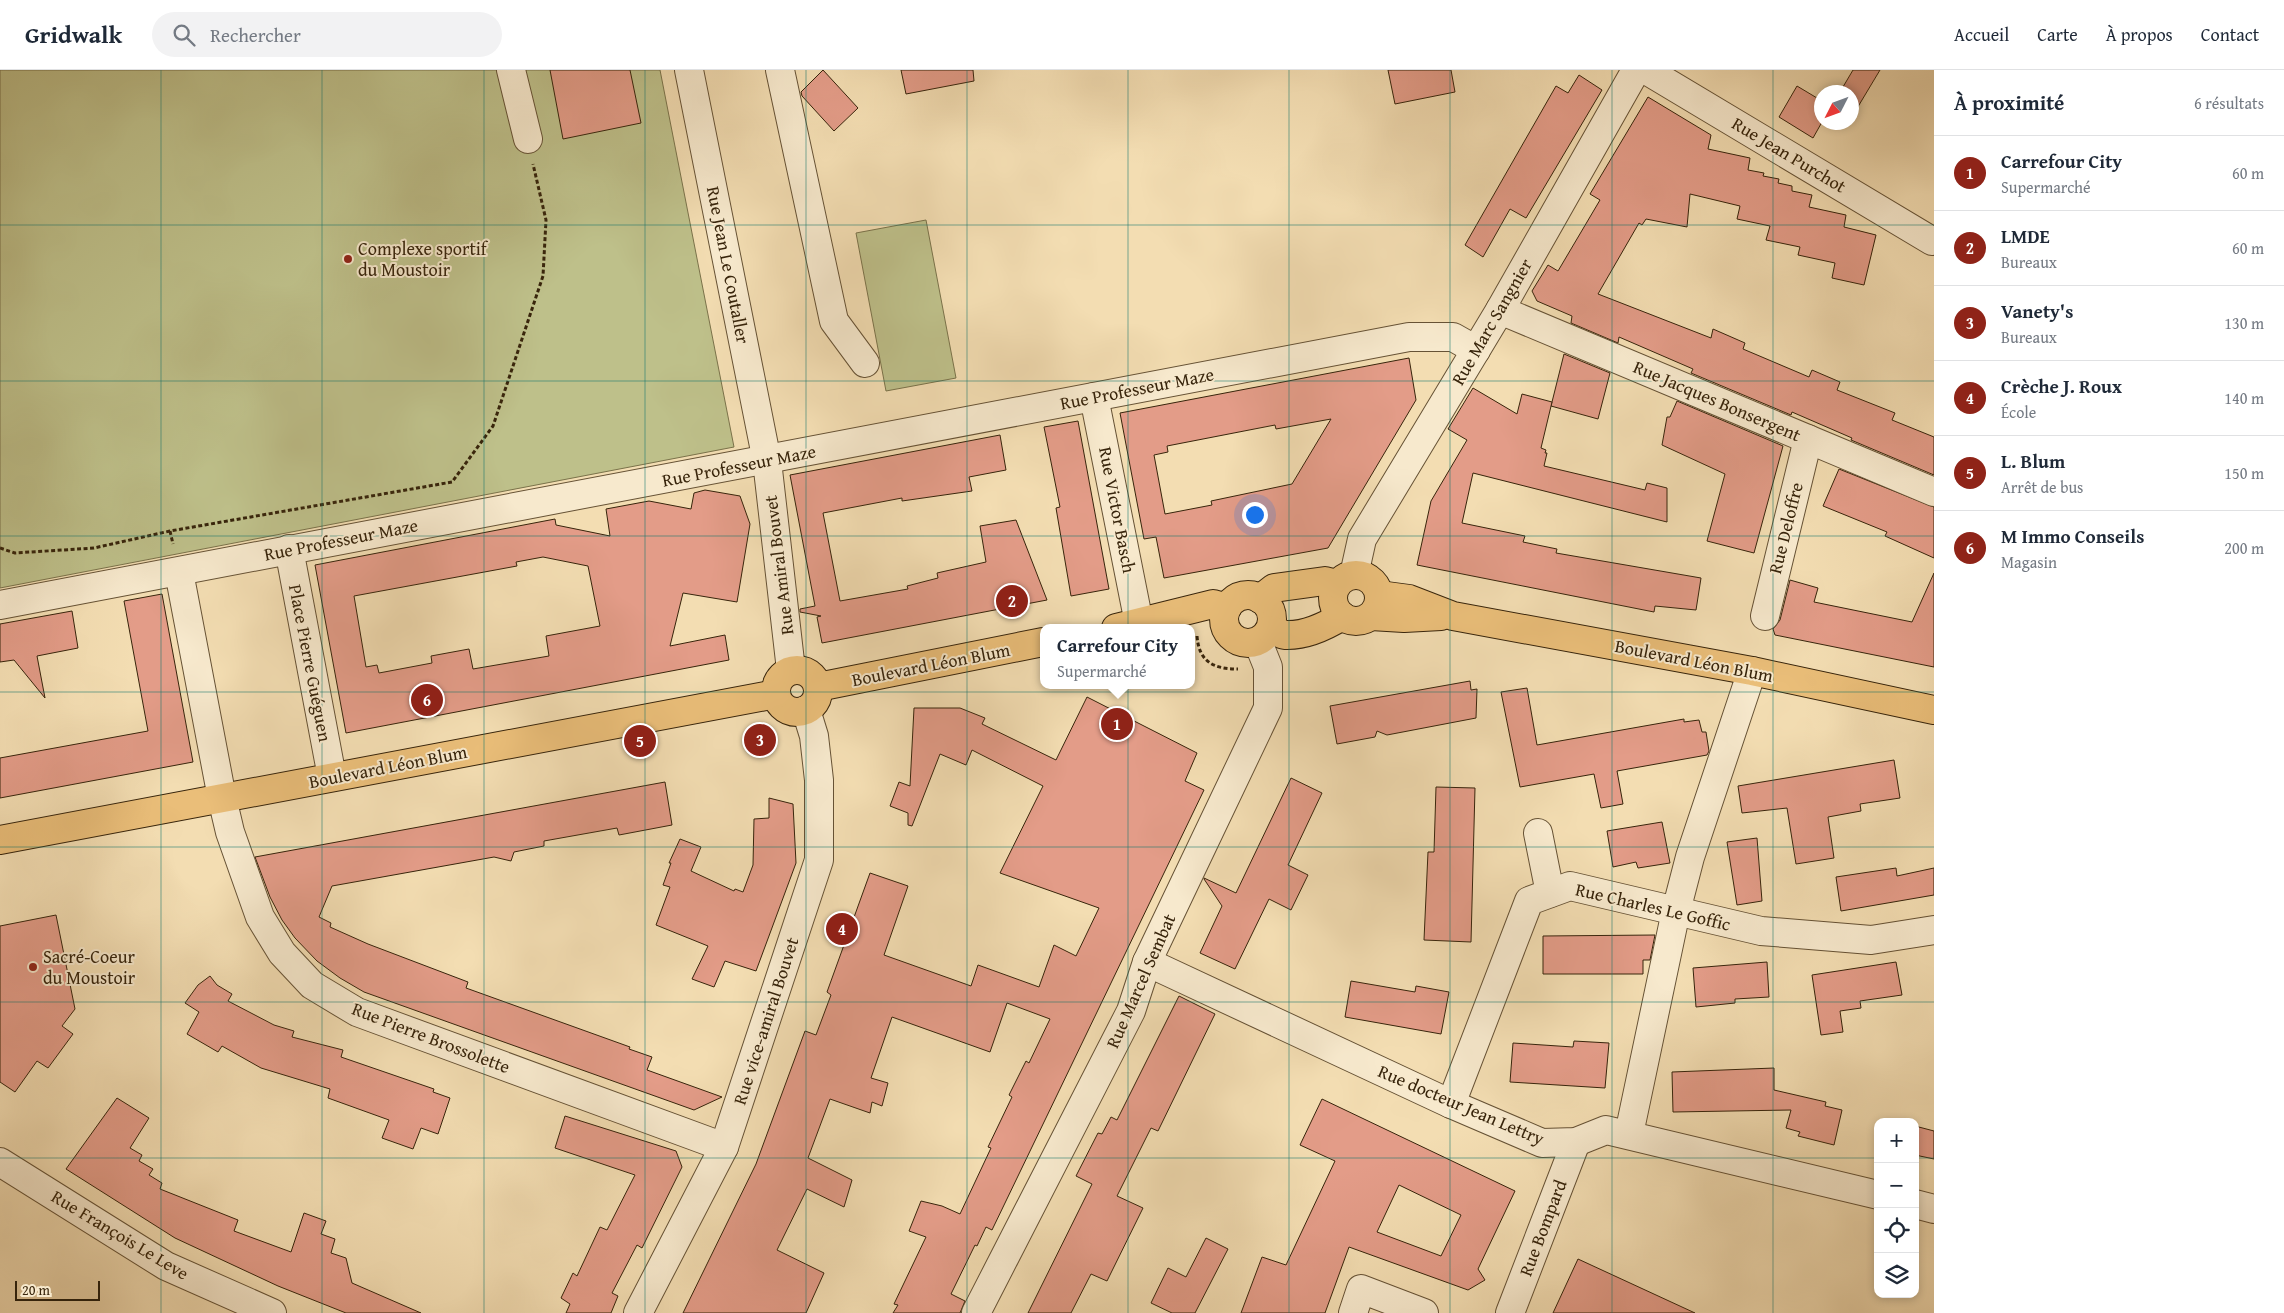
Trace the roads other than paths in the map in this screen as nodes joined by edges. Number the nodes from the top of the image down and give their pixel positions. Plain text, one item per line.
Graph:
1 (511, 70) edge
2 (689, 70) edge
3 (780, 70) edge
4 (1636, 70) edge
5 (1646, 70) edge
6 (528, 139) road end
7 (1932, 241) dead end
8 (1500, 310) junction
9 (1476, 350) junction
10 (865, 363) dead end
11 (1094, 397) junction
12 (1808, 439) junction
13 (767, 461) junction
14 (1934, 492) edge
15 (289, 550) junction
16 (179, 572) junction
17 (1345, 579) junction
18 (1260, 599) junction
19 (0, 605) edge
20 (1375, 605) junction
21 (1342, 616) junction
22 (1765, 616) dead end
23 (1227, 618) junction
24 (1128, 624) edge
25 (1132, 624) edge
26 (1264, 636) junction
27 (1040, 643) edge
28 (791, 670) junction
29 (1752, 671) junction
30 (776, 694) junction
31 (812, 699) junction
32 (1934, 710) edge
33 (332, 777) junction
34 (222, 798) junction
35 (1538, 833) dead end
36 (0, 840) edge
37 (1550, 893) junction
38 (1676, 911) junction
39 (1934, 930) edge
40 (1147, 962) junction
41 (1451, 1104) junction
42 (1629, 1134) junction
43 (1576, 1142) junction
44 (724, 1147) junction
45 (0, 1162) edge
46 (1874, 1194) edge
47 (1919, 1205) edge
48 (1934, 1209) edge
49 (272, 1313) edge
50 (638, 1313) edge
51 (976, 1313) edge
52 (1353, 1313) edge
53 (1424, 1313) edge
54 (1510, 1313) edge

1 - 6 street
2 - 13 street, Rue Jean Le Coutaller
3 - 10 street
4 - 8 street, Rue Marc Sangnier
5 - 7 street, Rue Jean Purchot
8 - 9 street, Rue Marc Sangnier
8 - 12 street, Rue Jacques Bonsergent
9 - 11 street, Rue Professeur Maze
9 - 17 street, Rue Marc Sangnier
11 - 13 street, Rue Professeur Maze
11 - 24 street, Rue Victor Basch
12 - 14 street, Rue Jacques Bonsergent
12 - 22 street, Rue Deloffre
13 - 15 street, Rue Professeur Maze
13 - 28 street, Rue Amiral Bouvet
15 - 16 street, Rue Professeur Maze
15 - 33 street, Place Pierre Guéguen
16 - 19 street, Rue Professeur Maze
16 - 34 street
17 - 18 main road
17 - 20 main road
17 - 21 main road
18 - 23 main road
18 - 26 main road
20 - 21 main road, Boulevard Léon Blum
20 - 29 main road, Boulevard Léon Blum
21 - 26 main road
23 - 25 main road
23 - 26 main road
26 - 40 street, Rue Marcel Sembat
27 - 31 main road, Boulevard Léon Blum
28 - 30 main road
28 - 31 main road
29 - 32 main road, Boulevard Léon Blum
29 - 38 street
30 - 31 main road
30 - 33 main road, Boulevard Léon Blum
31 - 44 street, Rue vice-amiral Bouvet
33 - 34 main road, Boulevard Léon Blum
34 - 36 main road, Boulevard Léon Blum
34 - 44 street, Rue Pierre Brossolette
35 - 37 street
37 - 38 street, Rue Charles Le Goffic
37 - 41 street, Rue Charles Le Goffic
38 - 39 street, Rue Charles Le Goffic
38 - 42 street
40 - 41 street, Rue docteur Jean Lettry
40 - 51 street, Rue Marcel Sembat
41 - 43 street, Rue docteur Jean Lettry
42 - 43 street, Rue docteur Jean Lettry
42 - 46 street, Rue docteur Jean Lettry
43 - 54 street, Rue Bompard
44 - 50 street, Rue vice-amiral Bouvet
45 - 49 street, Rue François Le Leve
47 - 48 street
52 - 53 street

